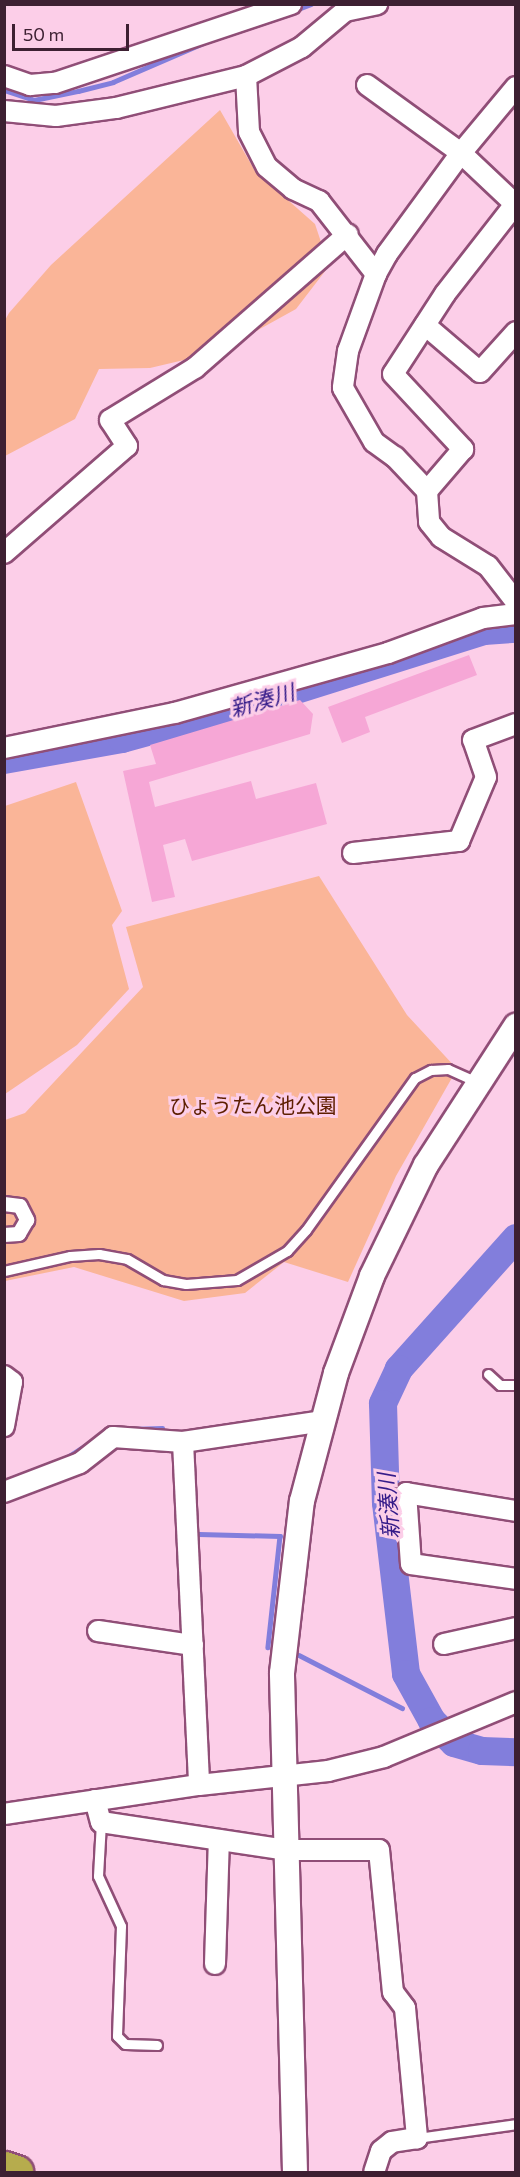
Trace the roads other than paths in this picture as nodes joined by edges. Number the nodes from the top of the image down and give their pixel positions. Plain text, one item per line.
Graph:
1 (291, 4) edge
2 (376, 4) edge
3 (345, 8) edge
4 (4, 76) edge
5 (246, 76) junction
6 (367, 85) dead end
7 (516, 87) edge
8 (4, 111) edge
9 (461, 153) junction
10 (515, 204) edge
11 (348, 234) junction
12 (376, 274) junction
13 (425, 326) junction
14 (516, 333) edge
15 (427, 491) junction
16 (4, 553) edge
17 (516, 602) edge
18 (516, 614) edge
19 (516, 724) edge
20 (4, 748) edge
21 (354, 853) dead end
22 (516, 1026) edge
23 (477, 1082) junction
24 (4, 1204) edge
25 (4, 1235) edge
26 (4, 1271) edge
27 (488, 1374) dead end
28 (4, 1376) edge
29 (516, 1385) edge
30 (322, 1421) junction
31 (4, 1426) edge
32 (183, 1442) junction
33 (4, 1492) edge
34 (516, 1511) edge
35 (516, 1579) edge
36 (516, 1628) edge
37 (98, 1630) dead end
38 (444, 1644) dead end
39 (193, 1646) junction
40 (516, 1702) edge
41 (282, 1778) junction
42 (199, 1785) junction
43 (95, 1800) junction
44 (4, 1814) edge
45 (101, 1822) junction
46 (219, 1840) junction
47 (286, 1850) junction
48 (215, 1964) dead end
49 (157, 2045) dead end
50 (516, 2124) edge
51 (417, 2138) junction
52 (4, 2168) edge
53 (16, 2172) edge
54 (295, 2172) edge
55 (374, 2172) edge

1 - 4 street
2 - 3 street
3 - 5 street
5 - 8 street
5 - 11 street
6 - 9 street
7 - 9 street
9 - 10 street
9 - 12 street
10 - 13 street
11 - 12 street
11 - 16 street
12 - 15 street
13 - 14 street
13 - 15 street
15 - 17 street
18 - 20 street
19 - 21 street
22 - 23 street
23 - 26 lane
23 - 30 street
24 - 25 street
27 - 29 lane
28 - 31 street
30 - 32 street
30 - 41 street
32 - 33 street
32 - 39 street
34 - 35 street
36 - 38 street
37 - 39 street
39 - 42 street
40 - 41 street
41 - 42 street
41 - 47 street
42 - 43 street
43 - 44 street
43 - 45 street
45 - 46 street
45 - 49 lane
46 - 47 street
46 - 48 street
47 - 51 street
47 - 54 street
50 - 51 lane
51 - 55 street
52 - 53 highway

